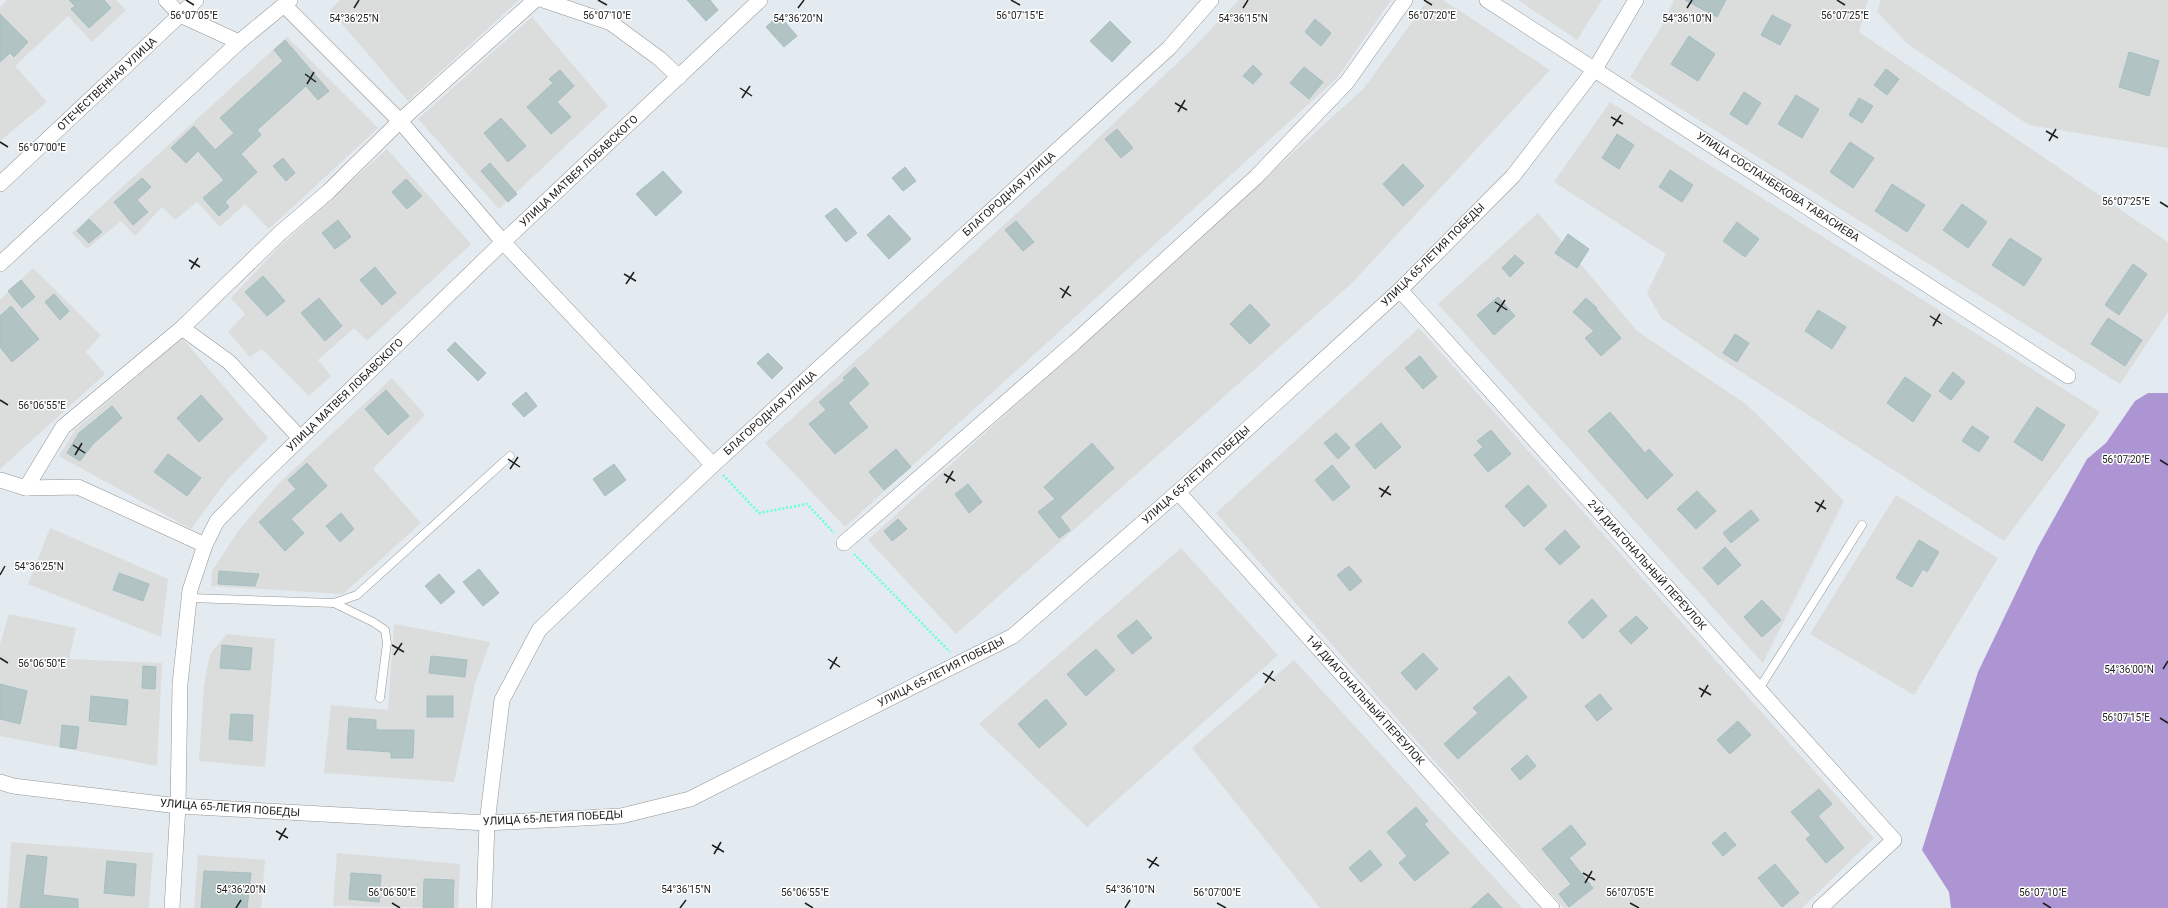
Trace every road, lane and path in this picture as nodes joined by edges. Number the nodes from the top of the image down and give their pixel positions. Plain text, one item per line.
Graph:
1 (166, 0) edge
2 (196, 0) edge
3 (535, 0) edge
4 (543, 0) edge
5 (760, 0) edge
6 (1212, 0) edge
7 (1405, 0) edge
8 (1487, 0) edge
9 (1636, 0) edge
10 (287, 3) edge
11 (180, 15) junction
12 (239, 42) junction
13 (1595, 69) junction
14 (678, 77) junction
15 (400, 121) junction
16 (0, 184) edge
17 (503, 242) junction
18 (0, 264) edge
19 (1400, 290) junction
20 (182, 328) junction
21 (2068, 376) dead end
22 (300, 438) junction
23 (510, 456) dead end
24 (713, 465) junction
25 (0, 480) edge
26 (26, 488) junction
27 (1178, 492) junction
28 (1862, 526) dead end
29 (844, 543) dead end
30 (205, 545) junction
31 (190, 598) junction
32 (334, 603) junction
33 (1759, 689) junction
34 (380, 698) dead end
35 (0, 782) edge
36 (178, 806) junction
37 (487, 823) junction
38 (172, 908) edge
39 (484, 908) edge
40 (1552, 908) edge
41 (1820, 908) edge

1 - 11 street
2 - 11 street, ОТЕЧЕСТВЕННАЯ УЛИЦА
3 - 15 street
4 - 14 street
5 - 14 street, УЛИЦА МАТВЕЯ ЛОБАВСКОГО
6 - 24 street, БЛАГОРОДНАЯ УЛИЦА
7 - 29 street
8 - 13 street, УЛИЦА СОСЛАНБЕКОВА ТАВАСИЕВА
9 - 13 street, УЛИЦА 65-ЛЕТИЯ ПОБЕДЫ
10 - 12 street
10 - 15 street
11 - 12 street
11 - 16 street, ОТЕЧЕСТВЕННАЯ УЛИЦА
12 - 18 street
13 - 19 street, УЛИЦА 65-ЛЕТИЯ ПОБЕДЫ
13 - 21 street, УЛИЦА СОСЛАНБЕКОВА ТАВАСИЕВА
14 - 17 street, УЛИЦА МАТВЕЯ ЛОБАВСКОГО
15 - 17 street
15 - 20 street
17 - 22 street, УЛИЦА МАТВЕЯ ЛОБАВСКОГО
17 - 24 street
19 - 27 street, УЛИЦА 65-ЛЕТИЯ ПОБЕДЫ
19 - 33 street, 2-Й ДИАГОНАЛЬНЫЙ ПЕРЕУЛОК
20 - 22 street
20 - 26 street
22 - 30 street, УЛИЦА МАТВЕЯ ЛОБАВСКОГО
23 - 32 lane
24 - 37 street, БЛАГОРОДНАЯ УЛИЦА
25 - 26 street
26 - 30 street
27 - 37 street, УЛИЦА 65-ЛЕТИЯ ПОБЕДЫ
27 - 40 street, 1-Й ДИАГОНАЛЬНЫЙ ПЕРЕУЛОК
28 - 33 lane
30 - 31 street, УЛИЦА МАТВЕЯ ЛОБАВСКОГО
31 - 32 lane
31 - 36 street, УЛИЦА МАТВЕЯ ЛОБАВСКОГО
32 - 34 lane
33 - 41 street, 2-Й ДИАГОНАЛЬНЫЙ ПЕРЕУЛОК
35 - 36 street, УЛИЦА 65-ЛЕТИЯ ПОБЕДЫ
36 - 37 street, УЛИЦА 65-ЛЕТИЯ ПОБЕДЫ
36 - 38 street, УЛИЦА МАТВЕЯ ЛОБАВСКОГО
37 - 39 street, БЛАГОРОДНАЯ УЛИЦА

